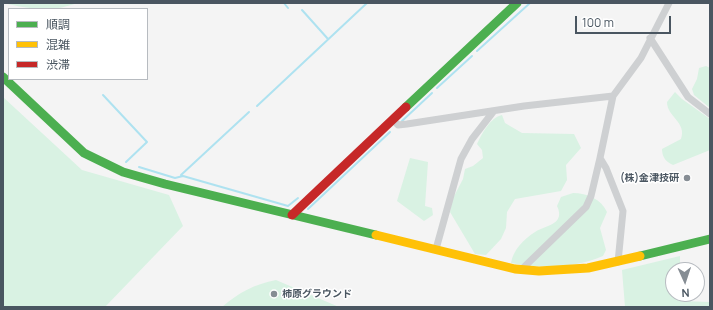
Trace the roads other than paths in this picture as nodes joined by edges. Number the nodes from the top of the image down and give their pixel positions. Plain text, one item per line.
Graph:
1 (517, 3) edge
2 (669, 3) edge
3 (650, 38) junction
4 (3, 77) edge
5 (613, 96) junction
6 (493, 112) junction
7 (710, 114) edge
8 (393, 120) junction
9 (600, 158) junction
10 (292, 215) junction
11 (710, 239) edge
12 (436, 249) junction
13 (618, 262) junction
14 (521, 270) junction

1 - 8 street
2 - 3 street
3 - 5 street
3 - 7 street
4 - 10 street
5 - 6 street
5 - 9 street
6 - 8 street
6 - 12 street
8 - 10 street
9 - 13 street
9 - 14 street
10 - 12 street
11 - 13 street
12 - 14 street
13 - 14 street

